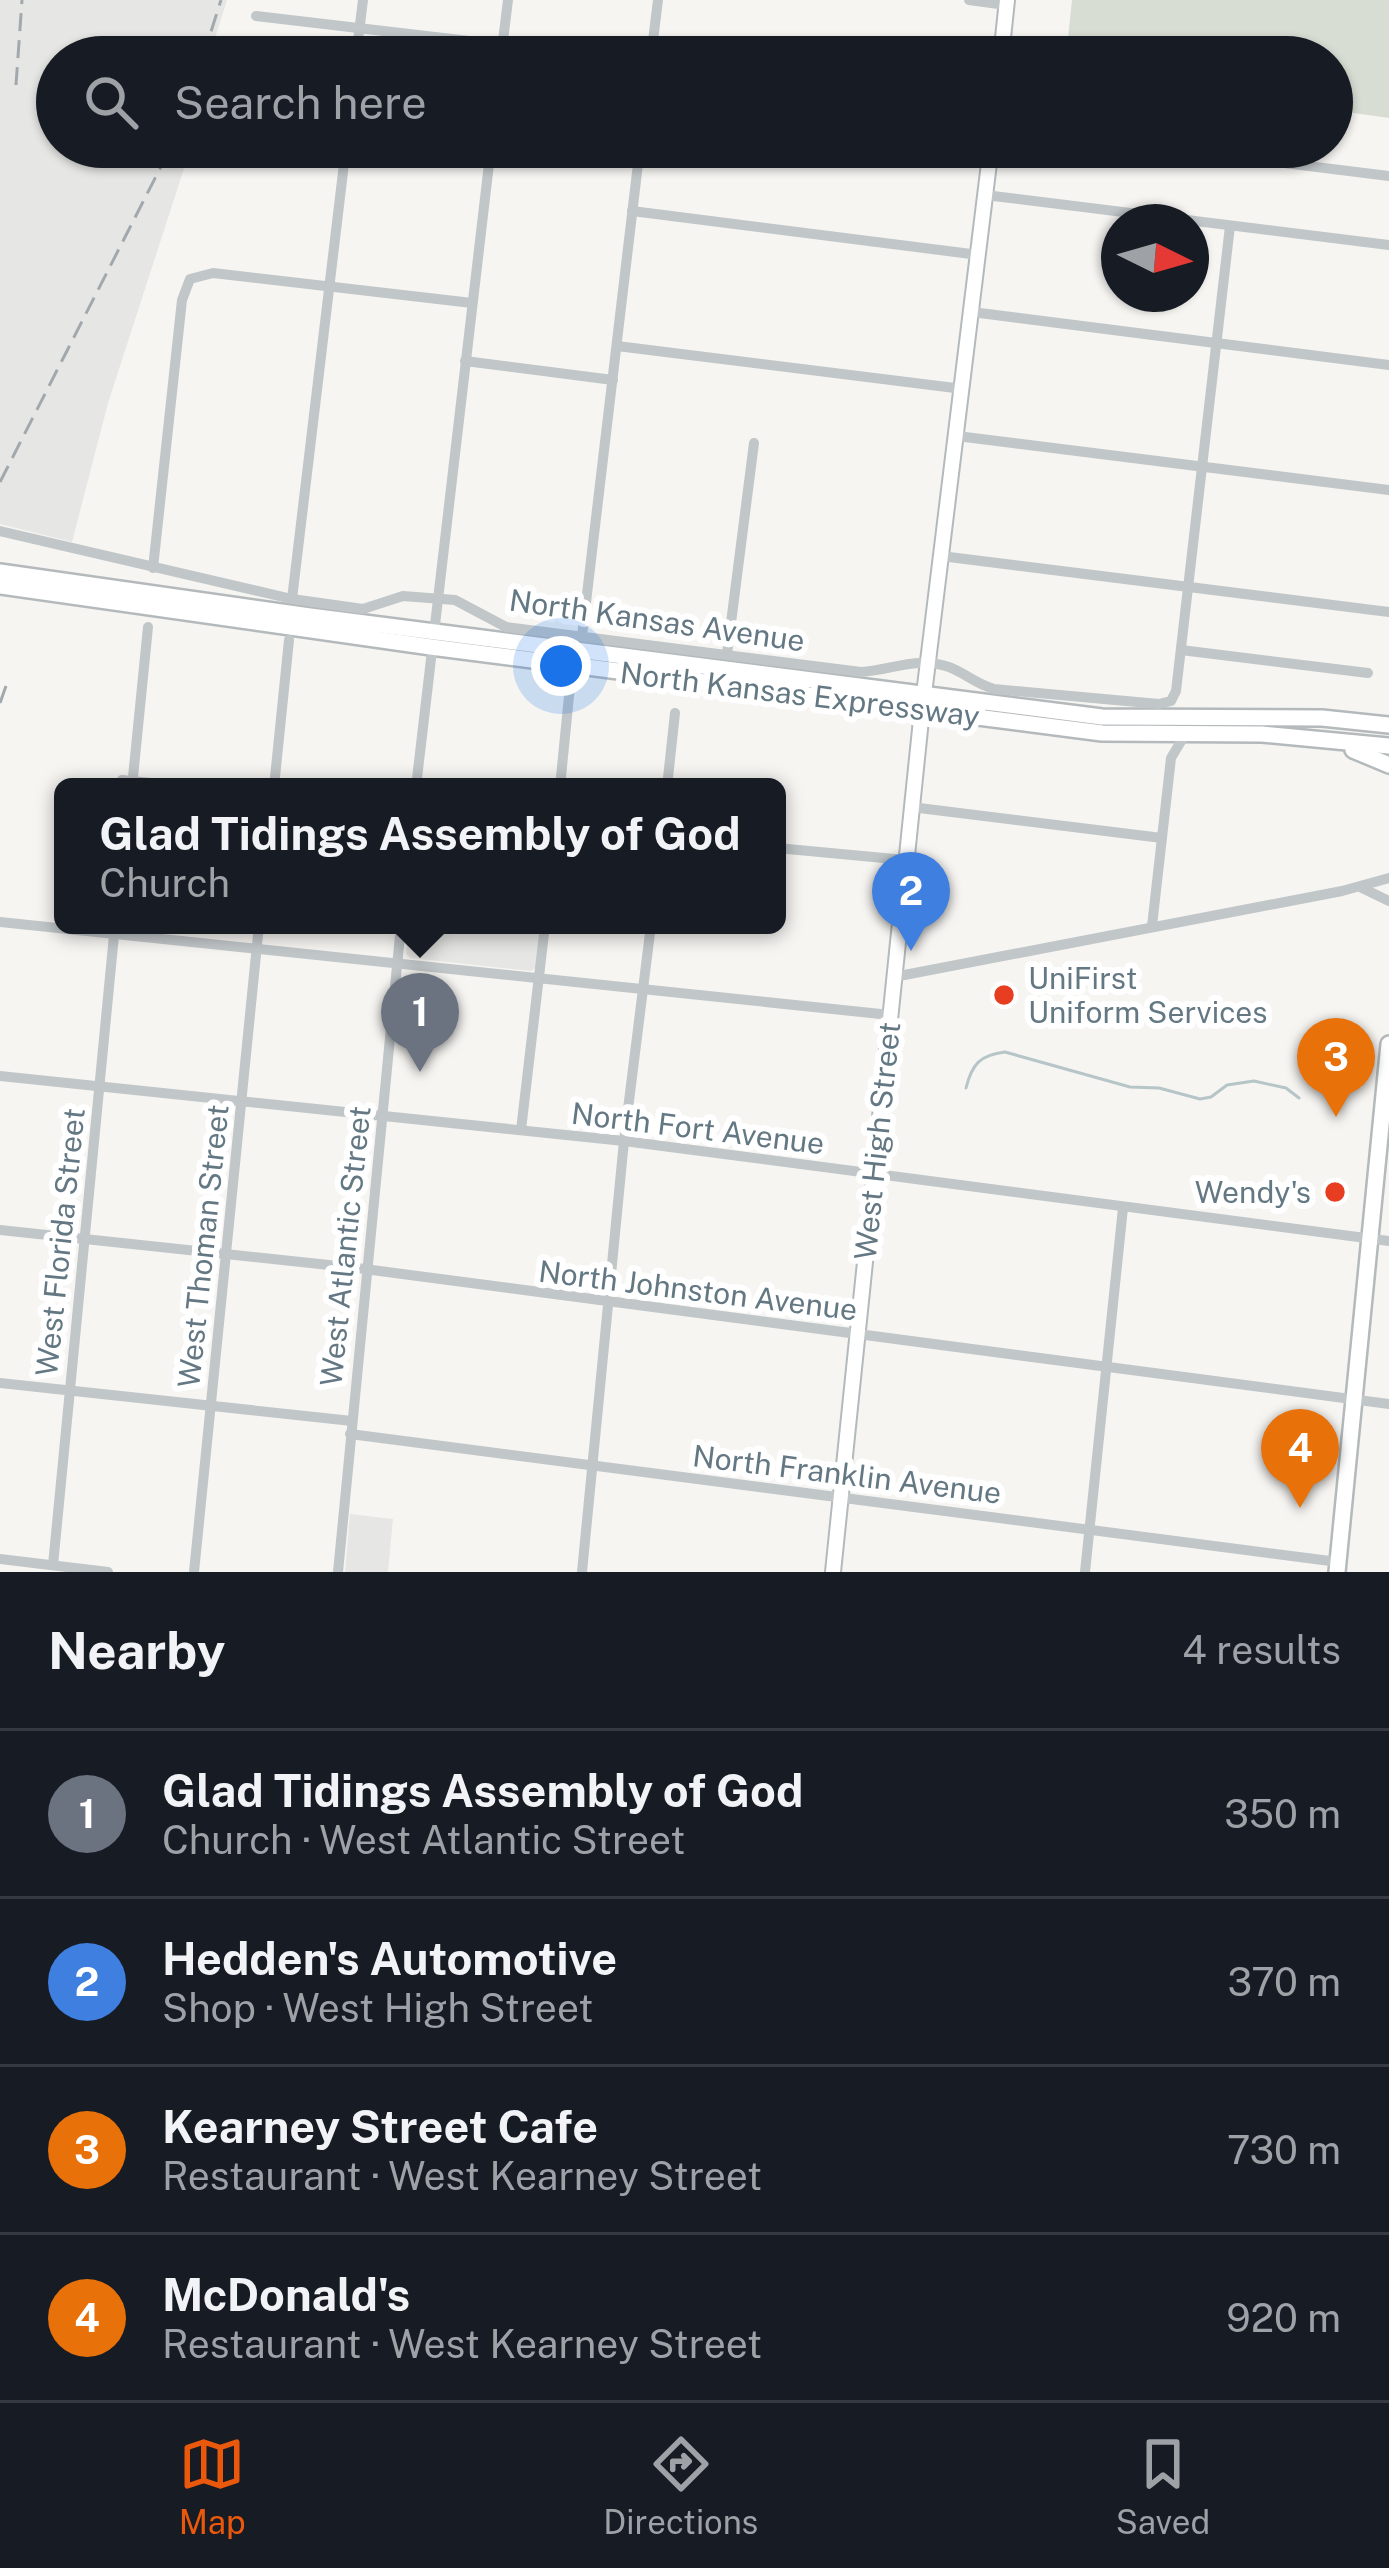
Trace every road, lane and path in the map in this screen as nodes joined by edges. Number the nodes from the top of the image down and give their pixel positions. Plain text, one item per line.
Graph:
1 (363, 0) edge
2 (508, 0) edge
3 (658, 0) edge
4 (969, 0) edge
5 (1007, 2) edge
6 (256, 16) dead end
7 (359, 28) junction
8 (358, 36) edge
9 (409, 36) edge
10 (504, 36) edge
11 (654, 36) edge
12 (1003, 36) edge
13 (343, 168) edge
14 (488, 168) edge
15 (636, 168) edge
16 (989, 168) edge
17 (1324, 168) edge
18 (1389, 176) edge
19 (986, 195) junction
20 (632, 211) junction
21 (1229, 226) junction
22 (1389, 245) edge
23 (979, 255) junction
24 (329, 286) junction
25 (472, 303) junction
26 (972, 312) junction
27 (1216, 344) junction
28 (617, 346) junction
29 (466, 361) junction
30 (1389, 365) edge
31 (613, 380) junction
32 (963, 389) junction
33 (957, 436) junction
34 (754, 443) dead end
35 (1202, 466) junction
36 (1389, 490) edge
37 (0, 531) edge
38 (941, 556) junction
39 (153, 568) junction
40 (0, 572) edge
41 (24, 582) junction
42 (0, 586) edge
43 (1189, 587) junction
44 (436, 597) junction
45 (292, 598) junction
46 (1389, 612) edge
47 (148, 627) dead end
48 (582, 636) junction
49 (432, 639) junction
50 (289, 640) dead end
51 (1181, 650) junction
52 (727, 654) junction
53 (928, 664) junction
54 (1368, 673) dead end
55 (570, 686) dead end
56 (923, 702) junction
57 (675, 713) dead end
58 (1384, 721) edge
59 (1157, 733) junction
60 (1186, 733) junction
61 (1262, 734) junction
62 (1389, 746) edge
63 (1172, 758) junction
64 (1389, 765) edge
65 (130, 778) edge
66 (275, 778) edge
67 (417, 778) edge
68 (561, 778) edge
69 (668, 778) edge
70 (911, 807) junction
71 (1162, 838) junction
72 (786, 849) edge
73 (905, 860) junction
74 (1389, 878) edge
75 (1359, 887) junction
76 (1389, 902) edge
77 (0, 922) edge
78 (54, 926) edge
79 (1152, 926) junction
80 (115, 934) edge
81 (148, 934) edge
82 (258, 934) edge
83 (400, 934) edge
84 (543, 934) edge
85 (650, 934) edge
86 (257, 947) junction
87 (397, 962) junction
88 (539, 977) junction
89 (894, 977) junction
90 (644, 988) junction
91 (890, 1015) junction
92 (1389, 1044) edge
93 (0, 1076) edge
94 (100, 1086) junction
95 (242, 1100) junction
96 (383, 1114) junction
97 (521, 1130) junction
98 (624, 1141) junction
99 (874, 1174) junction
100 (1123, 1208) junction
101 (0, 1230) edge
102 (85, 1238) junction
103 (1371, 1240) junction
104 (1389, 1240) edge
105 (226, 1253) junction
106 (366, 1271) junction
107 (608, 1303) junction
108 (858, 1335) junction
109 (1106, 1367) junction
110 (0, 1383) edge
111 (70, 1390) junction
112 (1354, 1400) junction
113 (1389, 1404) edge
114 (211, 1406) junction
115 (351, 1428) junction
116 (592, 1465) junction
117 (842, 1497) junction
118 (1090, 1530) junction
119 (0, 1559) edge
120 (53, 1565) junction
121 (1338, 1567) edge
122 (90, 1571) edge
123 (108, 1572) edge
124 (194, 1572) edge
125 (338, 1572) edge
126 (582, 1572) edge
127 (833, 1572) edge
128 (1085, 1572) edge

1 - 7 street
2 - 10 street
3 - 11 street
4 - 5 street
5 - 12 street
6 - 7 street
7 - 8 street
7 - 9 street
13 - 24 street
14 - 25 street
15 - 20 street
16 - 19 street, West High Street
17 - 18 street
19 - 21 street
19 - 23 street, West High Street
20 - 23 street
20 - 28 street
21 - 22 street
21 - 27 street
23 - 26 street, West High Street
24 - 25 street
24 - 39 street
24 - 45 street
25 - 29 street
26 - 27 street
26 - 32 street, West High Street
27 - 30 street
27 - 35 street
28 - 31 street
28 - 32 street
29 - 31 street
29 - 44 street
31 - 48 street
32 - 33 street, West High Street
33 - 35 street
33 - 38 street, West High Street
34 - 52 street
35 - 36 street
35 - 43 street
37 - 39 street, North Kansas Avenue
38 - 43 street
38 - 53 street, West High Street
39 - 45 street, North Kansas Avenue
40 - 41 main road, North Kansas Expressway
41 - 42 main road, North Kansas Expressway
41 - 49 main road, North Kansas Expressway
43 - 46 street
43 - 51 street
44 - 45 street, North Kansas Avenue
44 - 48 street, North Kansas Avenue
44 - 49 street
47 - 65 street
48 - 52 street, North Kansas Avenue
49 - 56 main road, North Kansas Expressway
49 - 56 main road, North Kansas Expressway
49 - 67 street
50 - 66 street
51 - 53 street, North Kansas Avenue
51 - 54 street
52 - 53 street, North Kansas Avenue
53 - 56 street, West High Street
55 - 68 street
56 - 58 main road, North Kansas Expressway
56 - 59 main road, North Kansas Expressway
56 - 70 street, West High Street
57 - 69 street
59 - 60 main road, North Kansas Expressway
59 - 63 street
60 - 61 main road, North Kansas Expressway
60 - 63 street
61 - 62 main road, North Kansas Expressway
61 - 64 main road
63 - 71 street
70 - 71 street
70 - 73 street, West High Street
71 - 79 street
72 - 73 street
73 - 89 street, West High Street
74 - 75 street
75 - 76 street
75 - 79 street
77 - 78 street
79 - 89 street
80 - 94 street, West Florida Street
81 - 86 street
82 - 86 street, West Thoman Street
83 - 87 street, West Atlantic Street
84 - 88 street
85 - 90 street
86 - 87 street
86 - 95 street, West Thoman Street
87 - 88 street
87 - 96 street, West Atlantic Street
88 - 90 street
88 - 97 street
89 - 91 street, West High Street
90 - 91 street
90 - 98 street
91 - 99 street, West High Street
92 - 103 main road
93 - 94 street, North Fort Avenue
94 - 95 street, North Fort Avenue
94 - 102 street, West Florida Street
95 - 96 street, North Fort Avenue
95 - 105 street, West Thoman Street
96 - 97 street, North Fort Avenue
96 - 106 street, West Atlantic Street
97 - 98 street, North Fort Avenue
98 - 99 street, North Fort Avenue
98 - 107 street
99 - 100 street, North Fort Avenue
99 - 108 street, West High Street
100 - 103 street, North Fort Avenue
100 - 109 street
101 - 102 street, North Johnston Avenue
102 - 105 street, North Johnston Avenue
102 - 111 street, West Florida Street
103 - 104 street, North Fort Avenue
103 - 112 main road
105 - 106 street, North Johnston Avenue
105 - 114 street, West Thoman Street
106 - 107 street, North Johnston Avenue
106 - 115 street, West Atlantic Street
107 - 108 street, North Johnston Avenue
107 - 116 street
108 - 109 street, North Johnston Avenue
108 - 117 street, West High Street
109 - 112 street, North Johnston Avenue
109 - 118 street
110 - 111 street, North Franklin Avenue
111 - 114 street, North Franklin Avenue
111 - 120 street, West Florida Street
112 - 113 street, North Johnston Avenue
112 - 121 main road
114 - 115 street, North Franklin Avenue
114 - 124 street, West Thoman Street
115 - 116 street, North Franklin Avenue
115 - 125 street, West Atlantic Street
116 - 117 street, North Franklin Avenue
116 - 126 street
117 - 118 street, North Franklin Avenue
117 - 127 street, West High Street
118 - 121 street, North Franklin Avenue
118 - 128 street
119 - 120 street
120 - 122 street
122 - 123 street

